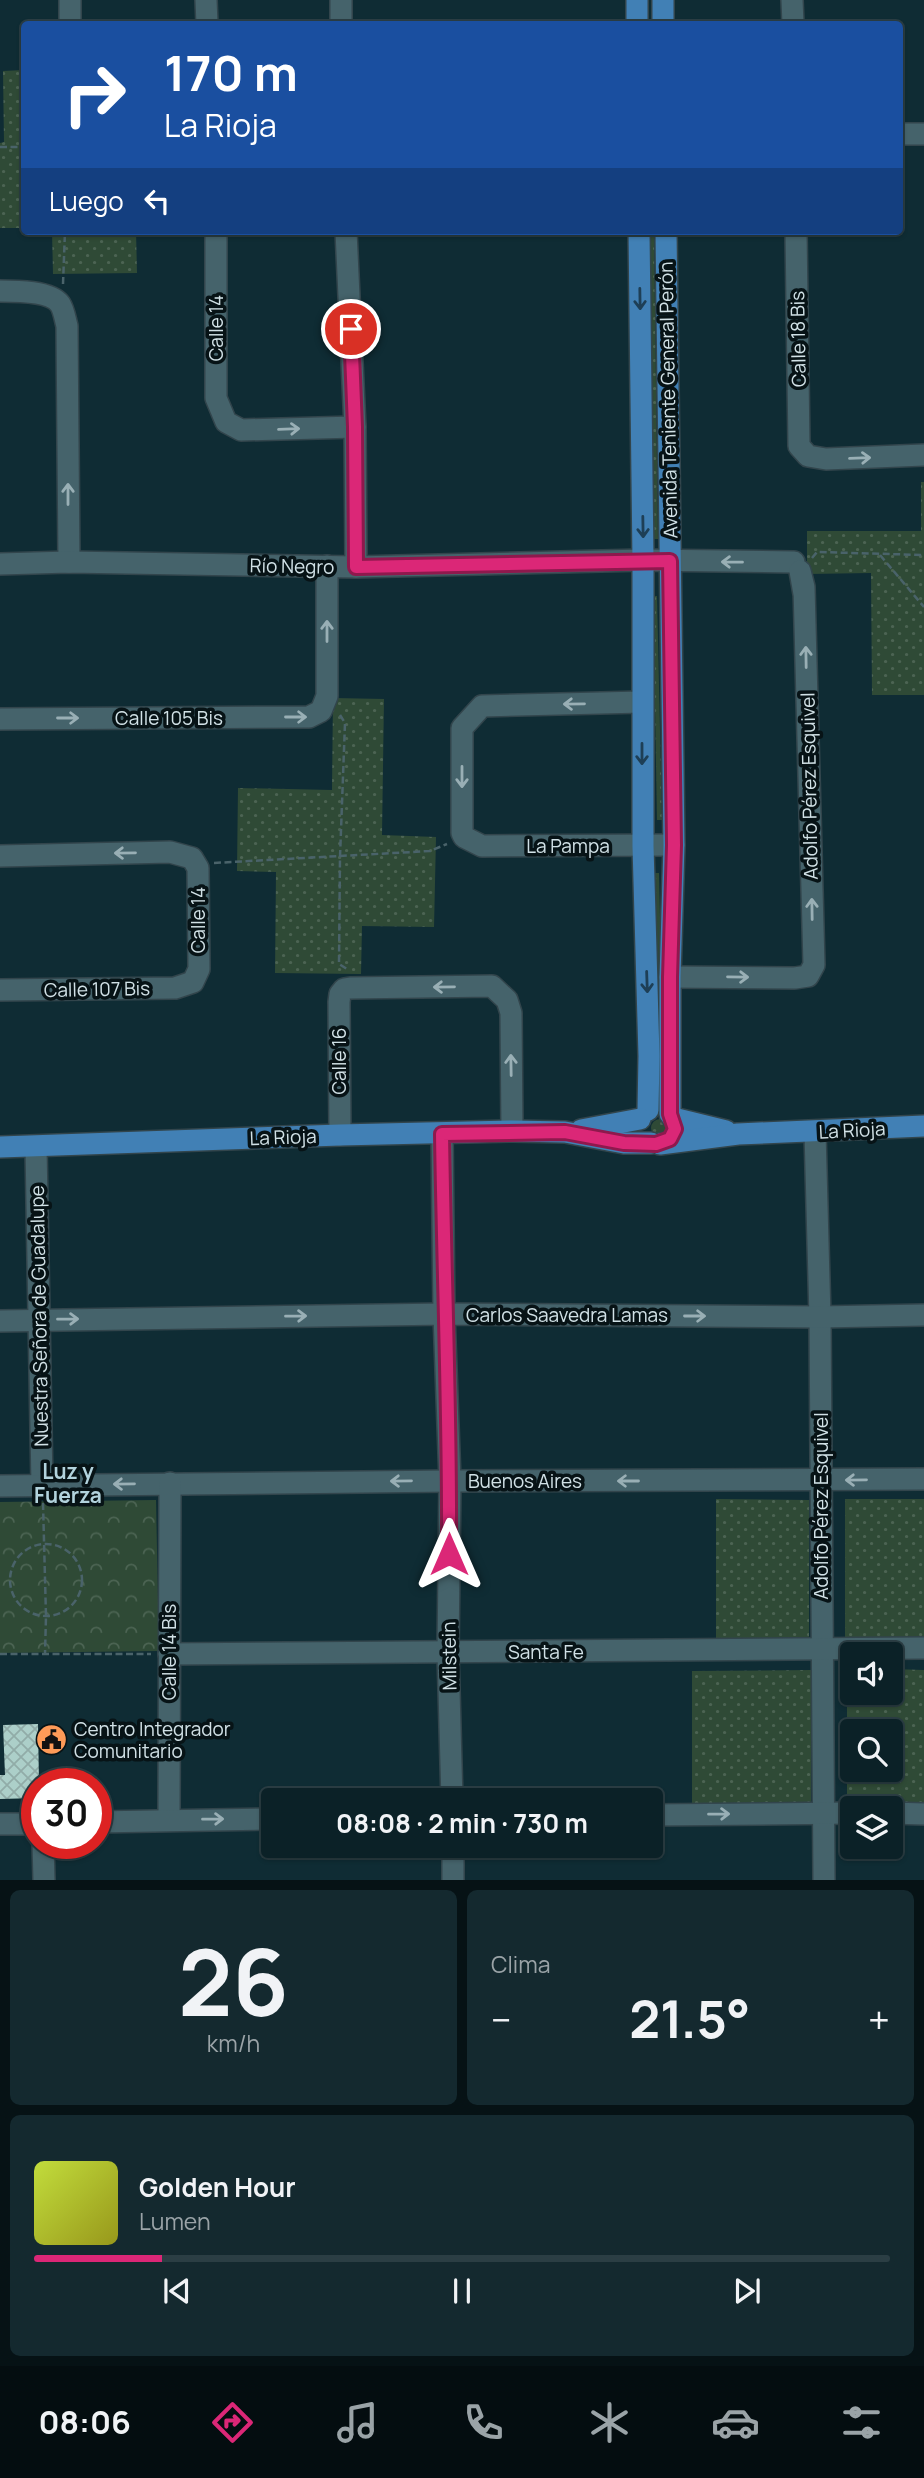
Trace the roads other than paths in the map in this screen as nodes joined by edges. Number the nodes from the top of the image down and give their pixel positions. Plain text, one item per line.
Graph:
1 (69, 0) edge
2 (206, 0) edge
3 (341, 0) edge
4 (636, 0) edge
5 (663, 0) edge
6 (792, 0) edge
7 (70, 21) edge
8 (207, 21) edge
9 (341, 21) edge
10 (637, 21) edge
11 (663, 21) edge
12 (793, 21) edge
13 (903, 134) edge
14 (924, 134) edge
15 (216, 235) edge
16 (346, 235) edge
17 (639, 235) edge
18 (666, 235) edge
19 (796, 235) edge
20 (0, 291) edge
21 (355, 427) junction
22 (924, 455) edge
23 (643, 560) junction
24 (670, 561) junction
25 (69, 562) junction
26 (0, 564) edge
27 (327, 566) junction
28 (797, 566) joint
29 (356, 567) junction
30 (642, 702) junction
31 (0, 719) edge
32 (674, 845) junction
33 (643, 846) junction
34 (0, 856) edge
35 (670, 977) junction
36 (193, 982) joint
37 (0, 990) edge
38 (644, 1115) junction
39 (672, 1116) junction
40 (924, 1126) edge
41 (512, 1132) junction
42 (565, 1132) junction
43 (815, 1132) junction
44 (442, 1134) junction
45 (738, 1134) junction
46 (340, 1135) junction
47 (656, 1144) junction
48 (0, 1147) edge
49 (36, 1147) junction
50 (444, 1314) junction
51 (924, 1315) edge
52 (820, 1317) junction
53 (38, 1320) junction
54 (0, 1321) edge
55 (924, 1479) edge
56 (822, 1480) junction
57 (450, 1481) junction
58 (170, 1483) junction
59 (42, 1485) junction
60 (0, 1486) edge
61 (924, 1648) edge
62 (821, 1650) junction
63 (448, 1653) junction
64 (169, 1654) junction
65 (452, 1788) edge
66 (823, 1813) junction
67 (840, 1813) edge
68 (903, 1814) edge
69 (924, 1814) edge
70 (663, 1815) edge
71 (261, 1819) edge
72 (169, 1820) junction
73 (112, 1822) edge
74 (0, 1824) edge
75 (21, 1824) edge
76 (453, 1858) edge
77 (43, 1859) edge
78 (44, 1880) edge
79 (453, 1880) edge
80 (824, 1880) edge

1 - 7 street
2 - 8 street
3 - 9 street
4 - 10 main road
5 - 11 main road
6 - 12 street
13 - 14 street
15 -> 21 street, Calle 14
16 - 21 street
17 -> 23 main road, Avenida Teniente General Perón
18 - 24 main road, Avenida Teniente General Perón
19 -> 22 street, Calle 18 Bis
25 -> 20 street
21 - 29 street
23 - 24 street, Río Negro
23 - 29 street, Río Negro
23 - 30 main road, Avenida Teniente General Perón
28 -> 24 street, Río Negro
24 - 32 main road, Avenida Teniente General Perón
25 - 26 street, Río Negro
25 - 27 street, Río Negro
27 - 29 street, Río Negro
31 -> 27 street, Calle 105 Bis
35 -> 28 street, Adolfo Pérez Esquivel
30 -> 33 main road, Avenida Teniente General Perón
30 -> 33 street, La Pampa
32 - 33 street, La Pampa
32 - 35 main road, Avenida Teniente General Perón
33 -> 38 main road, Avenida Teniente General Perón
36 -> 34 street, Calle 14
35 - 39 main road, Avenida Teniente General Perón
36 - 37 street, Calle 107 Bis
38 - 39 main road
38 - 42 main road, La Rioja
38 - 47 main road
39 - 45 main road, La Rioja
39 - 47 main road
40 - 43 main road, La Rioja
41 - 42 main road, La Rioja
41 - 44 main road, La Rioja
41 -> 46 street, Calle 16
42 - 47 main road, La Rioja
43 - 45 main road, La Rioja
43 - 52 street, Adolfo Pérez Esquivel
44 - 46 main road, La Rioja
44 - 50 street, Milstein
45 - 47 main road, La Rioja
46 - 49 main road, La Rioja
48 - 49 main road, La Rioja
49 - 53 street, Nuestra Señora de Guadalupe
50 -> 52 street, Carlos Saavedra Lamas
53 -> 50 street, Carlos Saavedra Lamas
50 - 57 street, Milstein
51 - 52 street, Carlos Saavedra Lamas
52 - 56 street, Adolfo Pérez Esquivel
53 - 54 street, Carlos Saavedra Lamas
53 - 59 street, Nuestra Señora de Guadalupe
55 -> 56 street, Buenos Aires
56 -> 57 street, Buenos Aires
56 - 62 street, Adolfo Pérez Esquivel
57 -> 58 street, Buenos Aires
57 - 63 street, Milstein
58 -> 59 street, Buenos Aires
58 - 64 street, Calle 14 Bis
59 - 60 street, Buenos Aires
61 - 62 street, Santa Fe
62 - 63 street, Santa Fe
62 - 66 street, Adolfo Pérez Esquivel
63 - 64 street, Santa Fe
63 - 65 street, Milstein
64 - 72 street, Calle 14 Bis
66 - 67 street
70 -> 66 street
66 - 80 street, Adolfo Pérez Esquivel
68 - 69 street
72 -> 71 street
72 - 73 street
74 - 75 street
76 - 79 street
77 - 78 street

